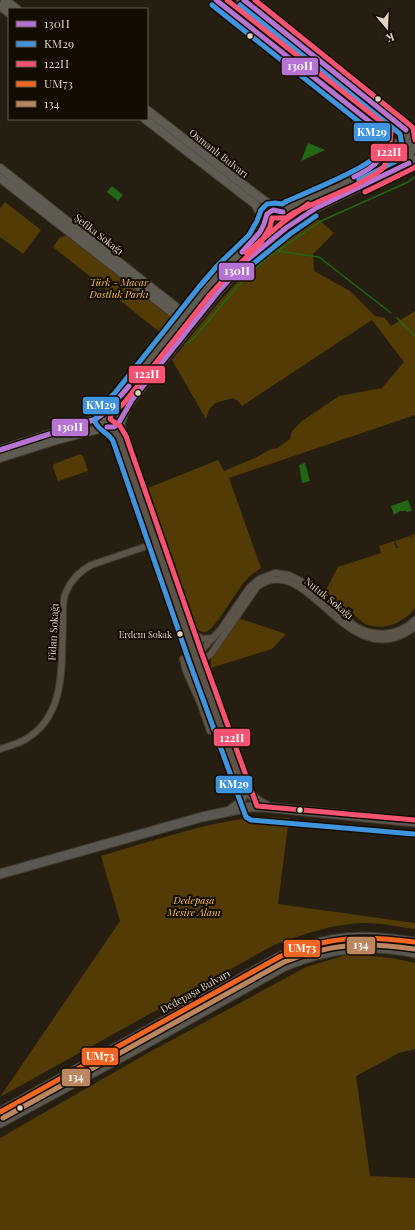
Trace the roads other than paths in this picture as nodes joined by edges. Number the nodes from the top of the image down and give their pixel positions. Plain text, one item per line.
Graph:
1 (6, 0) edge
2 (216, 0) edge
3 (241, 0) edge
4 (244, 0) edge
5 (0, 6) edge
6 (16, 8) edge
7 (228, 9) junction
8 (257, 11) junction
9 (8, 12) edge
10 (246, 24) junction
11 (148, 111) edge
12 (147, 120) edge
13 (394, 120) junction
14 (406, 130) junction
15 (384, 133) junction
16 (415, 138) edge
17 (410, 151) edge
18 (412, 162) edge
19 (0, 168) edge
20 (374, 168) junction
21 (0, 178) edge
22 (281, 211) junction
23 (264, 222) junction
24 (283, 230) junction
25 (185, 317) junction
26 (194, 323) junction
27 (107, 410) junction
28 (121, 421) junction
29 (109, 427) junction
30 (59, 435) junction
31 (0, 450) edge
32 (0, 458) edge
33 (156, 543) junction
34 (415, 620) edge
35 (415, 627) edge
36 (193, 634) junction
37 (213, 638) junction
38 (199, 651) junction
39 (183, 659) dead end
40 (199, 659) junction
41 (198, 666) junction
42 (186, 671) junction
43 (210, 732) dead end
44 (0, 749) edge
45 (247, 794) junction
46 (274, 808) junction
47 (252, 809) junction
48 (230, 810) junction
49 (415, 822) edge
50 (415, 827) edge
51 (0, 874) edge
52 (0, 879) edge
53 (415, 942) edge
54 (415, 953) edge
55 (0, 1112) edge
56 (0, 1123) edge

1 - 6 street
2 - 7 street
3 - 7 street
4 - 8 street
5 - 9 street
7 - 10 street
8 - 10 street
8 - 13 street
10 - 15 street
11 - 22 street, Osmanlı Bulvarı
12 - 23 street, Osmanlı Bulvarı
13 - 14 street
13 - 15 street
14 - 16 street
14 - 17 street
15 - 17 street
15 - 20 street
17 - 18 street
17 - 20 street
18 - 24 street
19 - 25 street, Şefika Sokağı
20 - 22 street
21 - 25 street, Şefika Sokağı
22 - 23 street
22 - 24 street
23 - 24 street
23 - 25 street
24 - 26 street
25 - 26 street, Şefika Sokağı
25 - 27 street
26 - 28 street
27 - 28 street
27 - 29 street
27 - 30 street
28 - 29 street
28 - 36 street
29 - 30 street
29 - 33 street
30 - 31 street
30 - 32 street
33 - 40 street
33 - 44 street, Fidan Sokağı
34 - 37 street, Nutuk Sokağı
35 - 40 street, Nutuk Sokağı
36 - 37 street
36 - 38 street
37 - 38 street, Nutuk Sokağı
38 - 40 street, Nutuk Sokağı
39 - 42 street
40 - 41 street
40 - 45 street
41 - 42 street
41 - 45 street
42 - 43 street
45 - 46 main road
45 - 47 main road
45 - 48 main road
46 - 47 main road
46 - 49 main road
47 - 48 main road
47 - 50 main road
47 - 52 main road
48 - 51 main road
53 - 55 main road, Dedepaşa Bulvarı
54 - 56 main road

